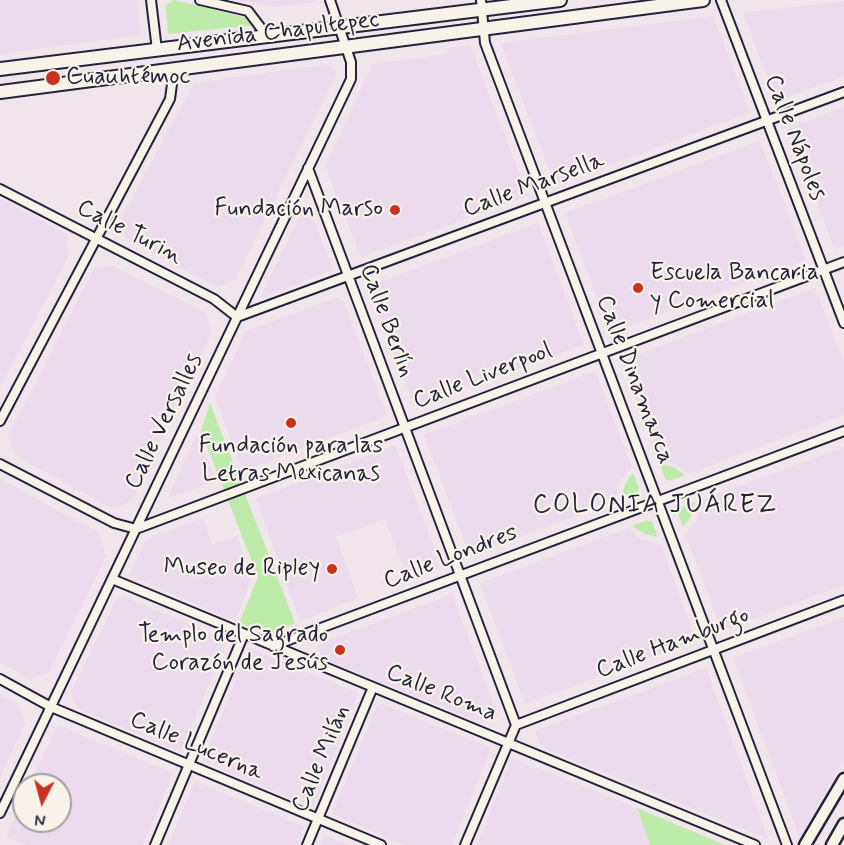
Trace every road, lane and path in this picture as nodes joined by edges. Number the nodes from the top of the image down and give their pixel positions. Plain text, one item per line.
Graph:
1 (151, 0) edge
2 (201, 0) edge
3 (330, 0) edge
4 (560, 0) edge
5 (703, 0) edge
6 (721, 0) edge
7 (482, 5) edge
8 (338, 28) junction
9 (485, 29) junction
10 (267, 36) junction
11 (345, 46) junction
12 (157, 50) junction
13 (170, 68) junction
14 (0, 69) edge
15 (0, 92) edge
16 (844, 92) edge
17 (767, 120) junction
18 (308, 168) junction
19 (0, 189) edge
20 (546, 203) junction
21 (96, 238) junction
22 (844, 262) edge
23 (824, 270) junction
24 (348, 276) junction
25 (237, 317) junction
26 (844, 323) edge
27 (603, 353) junction
28 (0, 421) edge
29 (405, 427) junction
30 (844, 431) edge
31 (0, 464) edge
32 (659, 501) junction
33 (136, 529) junction
34 (460, 576) junction
35 (112, 579) junction
36 (844, 600) edge
37 (244, 634) junction
38 (273, 646) junction
39 (714, 649) junction
40 (0, 679) edge
41 (373, 687) junction
42 (51, 707) junction
43 (516, 724) junction
44 (506, 742) junction
45 (188, 766) junction
46 (844, 779) edge
47 (0, 813) edge
48 (318, 819) junction
49 (844, 825) edge
50 (155, 845) edge
51 (307, 845) edge
52 (381, 845) edge
53 (465, 845) edge
54 (755, 845) edge
55 (787, 845) edge
56 (805, 845) edge
57 (832, 845) edge

1 - 12 street
2 - 10 street
3 - 8 street, Calle Versalles
4 - 7 main road, Avenida Chapultepec
5 - 9 main road, Avenida Chapultepec
6 - 17 street, Calle Nápoles
7 - 8 main road, Avenida Chapultepec
7 - 9 street, Calle Dinamarca
8 - 10 main road, Avenida Chapultepec
8 - 11 street, Calle Versalles
9 - 11 main road, Avenida Chapultepec
9 - 20 street, Calle Dinamarca
10 - 12 main road, Avenida Chapultepec
11 - 13 main road, Avenida Chapultepec
11 - 18 street, Calle Versalles
12 - 14 main road, Avenida Chapultepec
13 - 15 main road, Avenida Chapultepec
13 - 21 street
16 - 17 street, Calle Marsella
17 - 20 street, Calle Marsella
17 - 23 street, Calle Nápoles
18 - 24 street, Calle Berlín
18 - 25 street, Calle Versalles
19 - 21 street, Calle Turin
20 - 24 street, Calle Marsella
20 - 27 street, Calle Dinamarca
21 - 25 street, Calle Turin
21 - 28 street
22 - 23 street, Calle Liverpool
23 - 26 street, Calle Nápoles
23 - 27 street, Calle Liverpool
24 - 25 street, Calle Marsella
24 - 29 street, Calle Berlín
25 - 33 street, Calle Versalles
27 - 29 street, Calle Liverpool
27 - 32 street, Calle Dinamarca
29 - 33 street, Calle Liverpool
29 - 34 street, Calle Berlín
30 - 32 street, Calle Londres
31 - 33 street
32 - 34 street, Calle Londres
32 - 39 street, Calle Dinamarca
33 - 35 street, Calle Versalles
34 - 38 street, Calle Londres
34 - 43 street, Calle Berlín
35 - 37 street, Calle Roma
35 - 42 street, Calle Versalles
36 - 39 street, Calle Hamburgo
37 - 38 street, Calle Roma
37 - 45 street
38 - 41 street, Calle Roma
39 - 43 street, Calle Hamburgo
39 - 55 street, Calle Dinamarca
40 - 42 street, Calle Lucerna
41 - 44 street, Calle Roma
41 - 48 street, Calle Milán
42 - 45 street, Calle Lucerna
42 - 47 street, Calle Versalles
43 - 44 street
44 - 53 street
44 - 54 street, Calle Roma
45 - 48 street, Calle Lucerna
45 - 50 street
46 - 56 main road
48 - 51 street, Calle Milán
48 - 52 street, Calle Lucerna
49 - 57 main road

